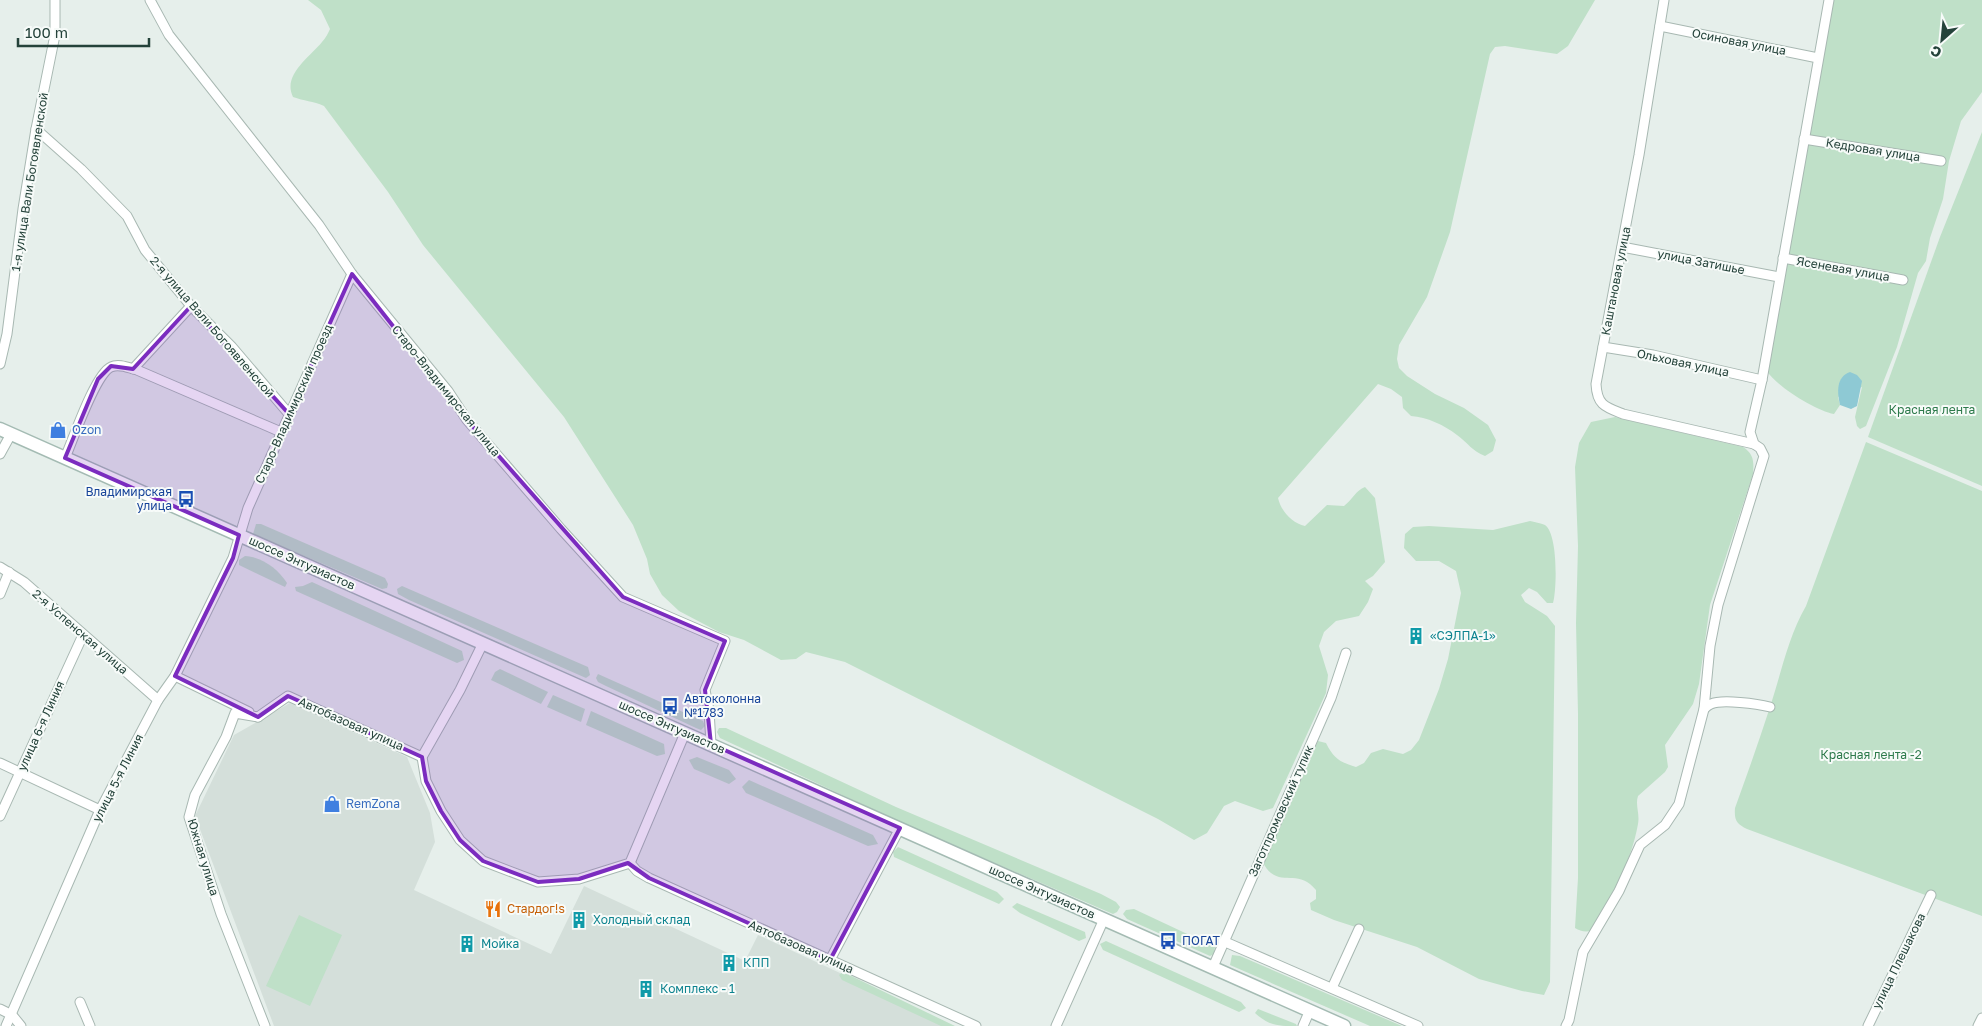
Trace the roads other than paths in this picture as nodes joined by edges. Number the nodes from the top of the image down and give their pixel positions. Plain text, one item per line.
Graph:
1 (55, 0) edge
2 (150, 0) edge
3 (1664, 0) edge
4 (1829, 0) edge
5 (1660, 26) junction
6 (1818, 58) junction
7 (36, 129) junction
8 (1804, 139) junction
9 (1941, 160) dead end
10 (1622, 247) junction
11 (1783, 258) junction
12 (352, 274) junction
13 (1780, 277) junction
14 (1903, 280) dead end
15 (191, 306) junction
16 (1603, 347) junction
17 (0, 364) edge
18 (133, 369) junction
19 (1762, 380) junction
20 (289, 414) junction
21 (5, 431) edge
22 (281, 432) junction
23 (1754, 444) junction
24 (0, 454) edge
25 (65, 458) junction
26 (239, 535) junction
27 (0, 567) edge
28 (9, 572) junction
29 (0, 594) edge
30 (82, 635) junction
31 (483, 643) junction
32 (1346, 653) dead end
33 (175, 676) junction
34 (158, 700) junction
35 (1770, 707) dead end
36 (1704, 709) junction
37 (258, 717) junction
38 (685, 733) junction
39 (711, 744) junction
40 (422, 757) junction
41 (0, 763) edge
42 (20, 772) junction
43 (100, 810) junction
44 (0, 816) edge
45 (900, 828) junction
46 (630, 863) junction
47 (1931, 895) dead end
48 (1104, 919) junction
49 (1359, 929) dead end
50 (1223, 941) junction
51 (830, 960) junction
52 (1213, 967) junction
53 (1332, 988) junction
54 (80, 1002) dead end
55 (0, 1009) edge
56 (1310, 1010) junction
57 (12, 1015) junction
58 (1982, 1018) edge
59 (6, 1026) edge
60 (21, 1026) edge
61 (90, 1026) edge
62 (265, 1026) edge
63 (976, 1026) edge
64 (1056, 1026) edge
65 (1303, 1026) edge
66 (1344, 1026) edge
67 (1418, 1026) edge
68 (1566, 1026) edge
69 (1868, 1026) edge
70 (1978, 1026) edge

1 - 7 street, 1-я улица Вали Богоявленской
2 - 12 street, Старо-Владимирская улица
3 - 5 street, Каштановая улица
4 - 6 street
5 - 6 street, Осиновая улица
5 - 10 street, Каштановая улица
6 - 8 street
7 - 15 street, 2-я улица Вали Богоявленской
7 - 17 street, 1-я улица Вали Богоявленской
8 - 9 street, Кедровая улица
8 - 11 street
10 - 13 street, улица Затишье
10 - 16 street, Каштановая улица
11 - 13 street
11 - 14 street, Ясеневая улица
12 - 20 street, Старо-Владимирский проезд
12 - 39 street, Старо-Владимирская улица
13 - 19 street
15 - 18 street
15 - 20 street, 2-я улица Вали Богоявленской
16 - 19 street, Ольховая улица
16 - 23 street, Каштановая улица
18 - 22 street
18 - 25 street
19 - 23 street
20 - 22 street, Старо-Владимирский проезд
21 - 24 street
21 - 25 main road, шоссе Энтузиастов
22 - 26 street, Старо-Владимирский проезд
23 - 36 street
25 - 26 main road, шоссе Энтузиастов
26 - 31 main road, шоссе Энтузиастов
26 - 33 street, улица 5-я Линия
27 - 28 street, 2-я Успенская улица
28 - 29 street
28 - 30 street, 2-я Успенская улица
30 - 34 street, 2-я Успенская улица
30 - 42 street, улица 6-я Линия
31 - 38 main road, шоссе Энтузиастов
31 - 40 street
32 - 50 street, Заготпромовский тупик
33 - 34 street, улица 5-я Линия
33 - 37 street
34 - 43 street, улица 5-я Линия
35 - 36 street
36 - 68 street
37 - 40 street, Автобазовая улица
37 - 62 street, Южная улица
38 - 39 main road, шоссе Энтузиастов
38 - 46 street
39 - 45 main road, шоссе Энтузиастов
40 - 46 street
41 - 42 street
42 - 43 street
42 - 44 street, улица 6-я Линия
43 - 57 street, улица 5-я Линия
45 - 48 main road, шоссе Энтузиастов
45 - 51 street
46 - 51 street, Автобазовая улица
47 - 69 street, улица Плешакова
48 - 52 main road, шоссе Энтузиастов
48 - 64 street
49 - 53 street
50 - 52 street, Заготпромовский тупик
50 - 53 street
51 - 63 street, Автобазовая улица
52 - 56 main road, шоссе Энтузиастов
53 - 67 street
54 - 61 street
55 - 57 street
56 - 65 street
56 - 66 main road, шоссе Энтузиастов
57 - 59 street, улица 5-я Линия
57 - 60 street
58 - 70 street

